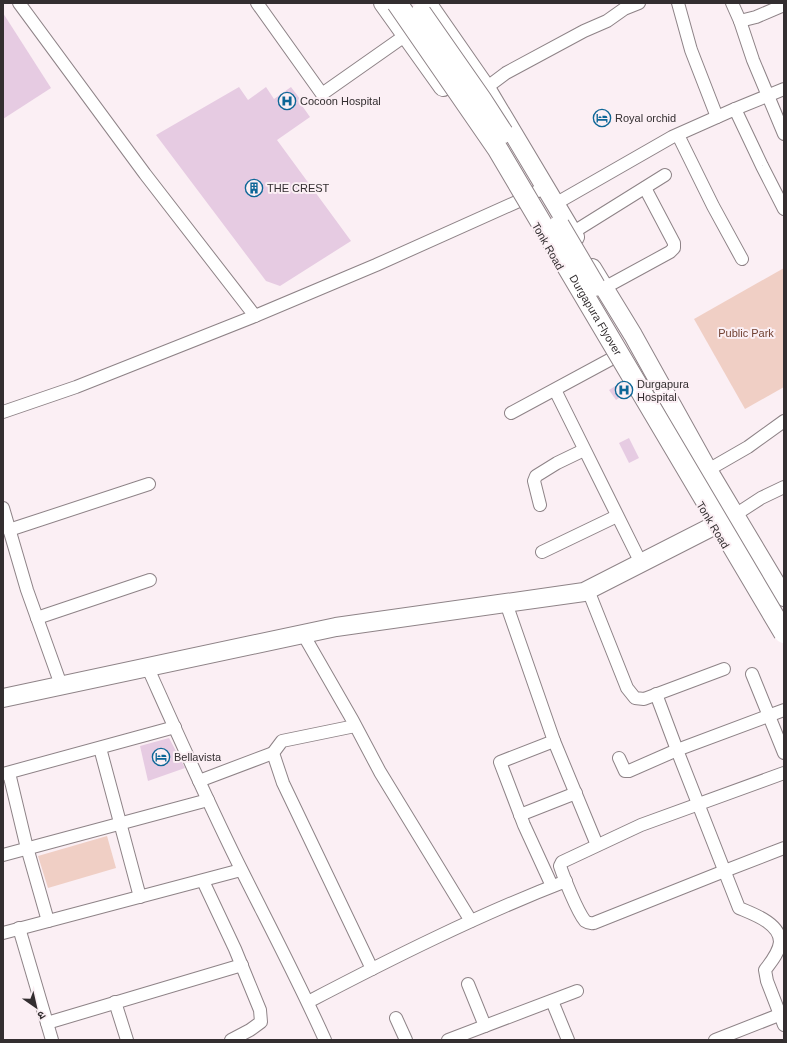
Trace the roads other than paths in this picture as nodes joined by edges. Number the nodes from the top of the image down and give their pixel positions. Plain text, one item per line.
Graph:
1 (19, 3) edge
2 (257, 3) edge
3 (382, 3) edge
4 (397, 3) edge
5 (414, 3) edge
6 (427, 3) edge
7 (639, 3) edge
8 (678, 3) edge
9 (732, 3) edge
10 (784, 5) edge
11 (740, 21) junction
12 (406, 35) junction
13 (486, 88) junction
14 (784, 89) edge
15 (767, 96) junction
16 (735, 109) junction
17 (717, 117) junction
18 (784, 134) edge
19 (678, 135) junction
20 (665, 176) dead end
21 (545, 187) junction
22 (644, 188) junction
23 (521, 200) junction
24 (555, 204) junction
25 (784, 209) edge
26 (572, 233) junction
27 (742, 259) dead end
28 (604, 288) junction
29 (255, 316) junction
30 (613, 358) junction
31 (555, 390) junction
32 (3, 412) edge
33 (511, 413) dead end
34 (784, 421) edge
35 (584, 450) junction
36 (708, 470) junction
37 (149, 484) dead end
38 (784, 487) edge
39 (540, 506) dead end
40 (3, 508) edge
41 (735, 515) junction
42 (617, 516) junction
43 (714, 525) junction
44 (10, 530) junction
45 (542, 552) dead end
46 (641, 563) junction
47 (150, 580) dead end
48 (588, 590) junction
49 (784, 596) edge
50 (506, 604) junction
51 (784, 611) edge
52 (37, 618) junction
53 (784, 633) edge
54 (303, 634) junction
55 (784, 644) edge
56 (147, 666) junction
57 (724, 669) dead end
58 (752, 674) dead end
59 (61, 685) junction
60 (656, 694) junction
61 (3, 698) edge
62 (784, 710) edge
63 (769, 716) junction
64 (355, 726) junction
65 (174, 727) junction
66 (554, 740) junction
67 (100, 748) junction
68 (677, 750) junction
69 (274, 753) junction
70 (784, 753) edge
71 (619, 758) dead end
72 (784, 773) edge
73 (6, 774) edge
74 (199, 781) junction
75 (576, 794) junction
76 (208, 800) junction
77 (698, 804) junction
78 (520, 815) junction
79 (121, 824) junction
80 (597, 845) junction
81 (784, 848) edge
82 (28, 849) junction
83 (3, 855) edge
84 (241, 870) junction
85 (725, 871) junction
86 (202, 881) junction
87 (566, 881) junction
88 (552, 886) junction
89 (140, 897) junction
90 (48, 921) junction
91 (471, 921) junction
92 (19, 928) junction
93 (3, 933) edge
94 (781, 935) edge
95 (242, 965) junction
96 (372, 969) junction
97 (468, 984) dead end
98 (577, 991) dead end
99 (552, 1001) junction
100 (115, 1002) junction
101 (308, 1002) junction
102 (783, 1017) edge
103 (396, 1018) dead end
104 (47, 1023) junction
105 (484, 1026) junction
106 (52, 1040) edge
107 (127, 1040) edge
108 (231, 1040) edge
109 (325, 1040) edge
110 (406, 1040) edge
111 (448, 1040) edge
112 (568, 1040) edge
113 (715, 1040) edge

1 - 29 street
2 - 12 street
3 - 12 street, Tonk Road
4 - 53 main road, Durgapura Flyover, bridge
5 - 51 main road, Durgapura Flyover, bridge
6 - 13 street
7 - 13 street
8 - 17 street
9 - 11 street
10 - 11 street
11 - 15 street
12 - 23 street, Tonk Road
13 - 21 street
14 - 15 street
15 - 16 street
15 - 18 street
16 - 17 street
16 - 25 street
17 - 19 street
19 - 24 street
19 - 27 street
20 - 22 street
21 - 23 street
21 - 24 street
22 - 26 street
22 - 28 street
23 - 29 street
23 - 30 street, Tonk Road
24 - 26 street
26 - 28 street
28 - 36 street
29 - 32 street
30 - 31 street
30 - 43 street, Tonk Road
31 - 33 street
31 - 35 street
34 - 36 street
35 - 39 street
35 - 42 street
36 - 41 street
37 - 44 street
38 - 41 street
40 - 44 street
41 - 43 street
41 - 49 street
42 - 45 street
42 - 46 street
43 - 46 street
43 - 55 street, Tonk Road
44 - 52 street
46 - 48 street
47 - 52 street
48 - 50 street
48 - 60 street
50 - 54 street
50 - 66 street
52 - 59 street
54 - 56 street
54 - 64 street
56 - 59 street
56 - 65 street
57 - 60 street
58 - 63 street
59 - 61 street
60 - 68 street
62 - 63 street
63 - 68 street
63 - 70 street
64 - 69 street
64 - 91 street
65 - 67 street
65 - 74 street
66 - 75 street
66 - 78 street
67 - 73 street
67 - 79 street
68 - 71 street
68 - 77 street
69 - 74 street
69 - 96 street
72 - 77 street
73 - 82 street
74 - 76 street
75 - 78 street
75 - 80 street
76 - 79 street
76 - 84 street
77 - 80 street
77 - 85 street
78 - 88 street
79 - 82 street
79 - 89 street
80 - 87 street
81 - 85 street
82 - 83 street
82 - 90 street
84 - 86 street
84 - 101 street
85 - 87 street
85 - 94 street
86 - 89 street
86 - 95 street
87 - 88 street
88 - 91 street
89 - 90 street
90 - 92 street
91 - 96 street
92 - 93 street
92 - 104 street
94 - 102 street
95 - 100 street
95 - 108 street
96 - 101 street
97 - 105 street
98 - 99 street
99 - 105 street
99 - 112 street
100 - 104 street
100 - 107 street
101 - 109 street
102 - 113 street
103 - 110 street
104 - 106 street
105 - 111 street

